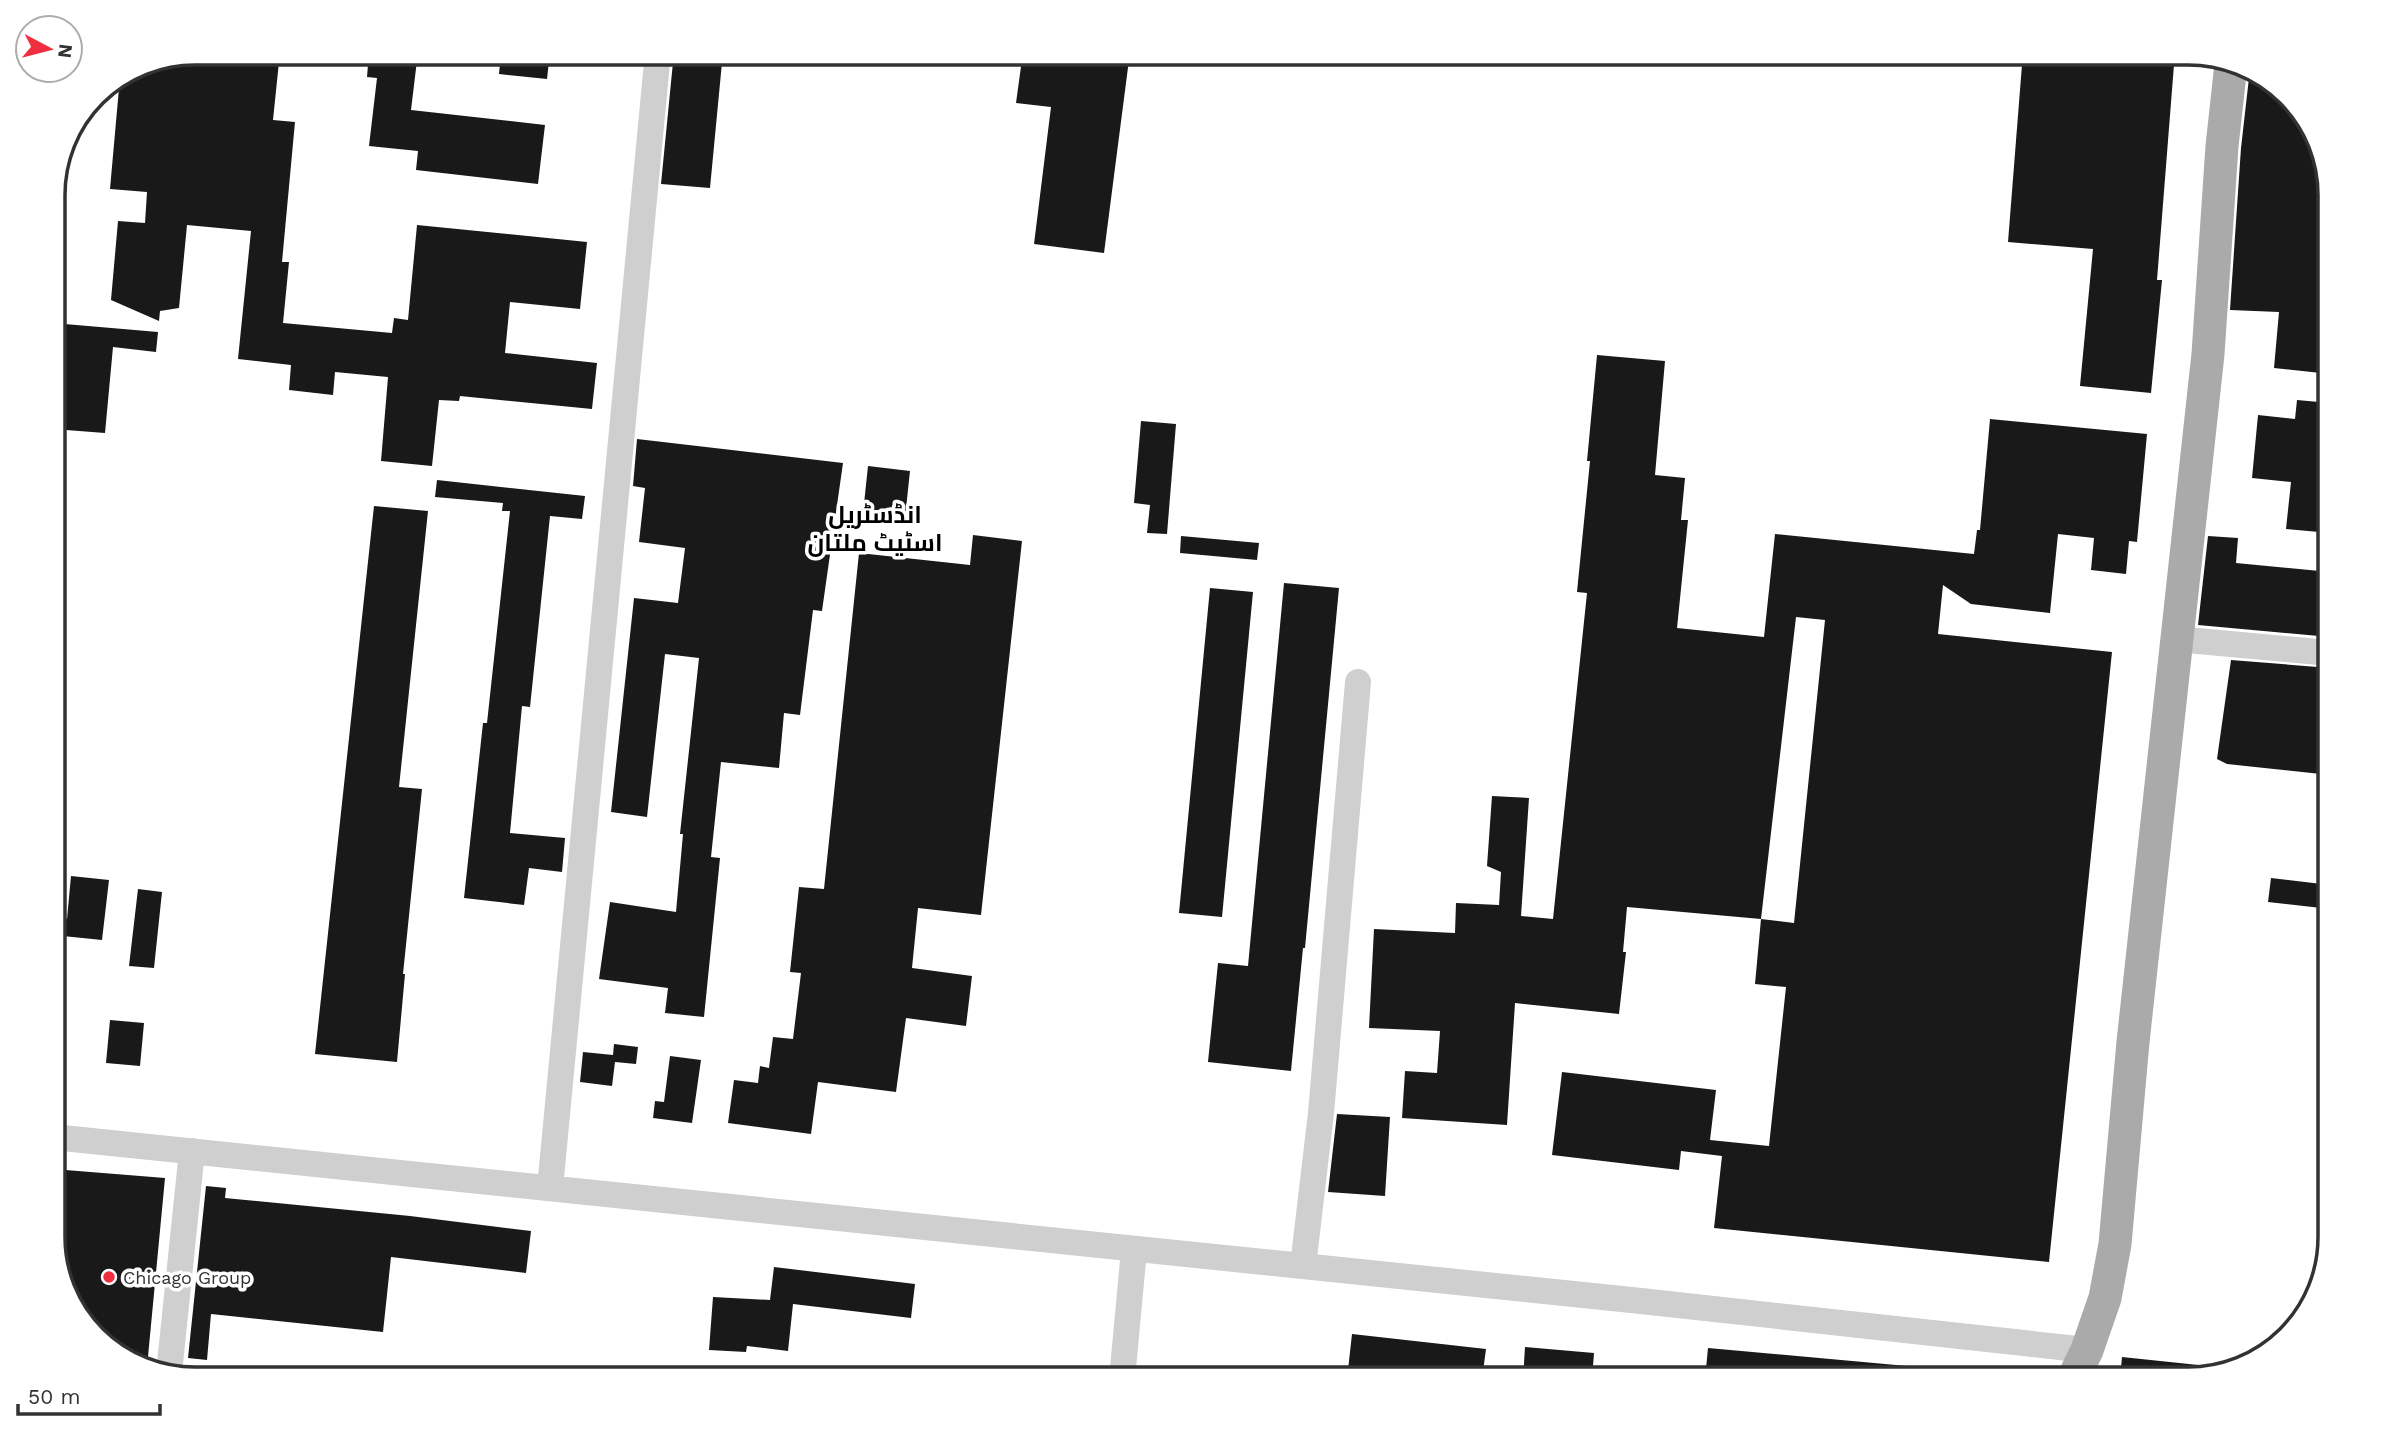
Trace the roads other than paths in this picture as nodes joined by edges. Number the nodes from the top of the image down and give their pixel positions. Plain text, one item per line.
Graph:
1 (657, 65) edge
2 (2230, 72) edge
3 (2176, 639) junction
4 (2318, 652) edge
5 (1358, 682) dead end
6 (65, 1138) edge
7 (192, 1151) junction
8 (550, 1188) junction
9 (1134, 1250) junction
10 (1303, 1266) junction
11 (170, 1365) edge
12 (1123, 1367) edge
13 (2060, 1367) edge
14 (2084, 1367) edge

1 - 8 street
2 - 3 main road
3 - 4 street
3 - 14 main road
5 - 10 street
6 - 7 street
7 - 8 street
7 - 11 street
8 - 9 street
9 - 10 street
9 - 12 street
10 - 13 street

